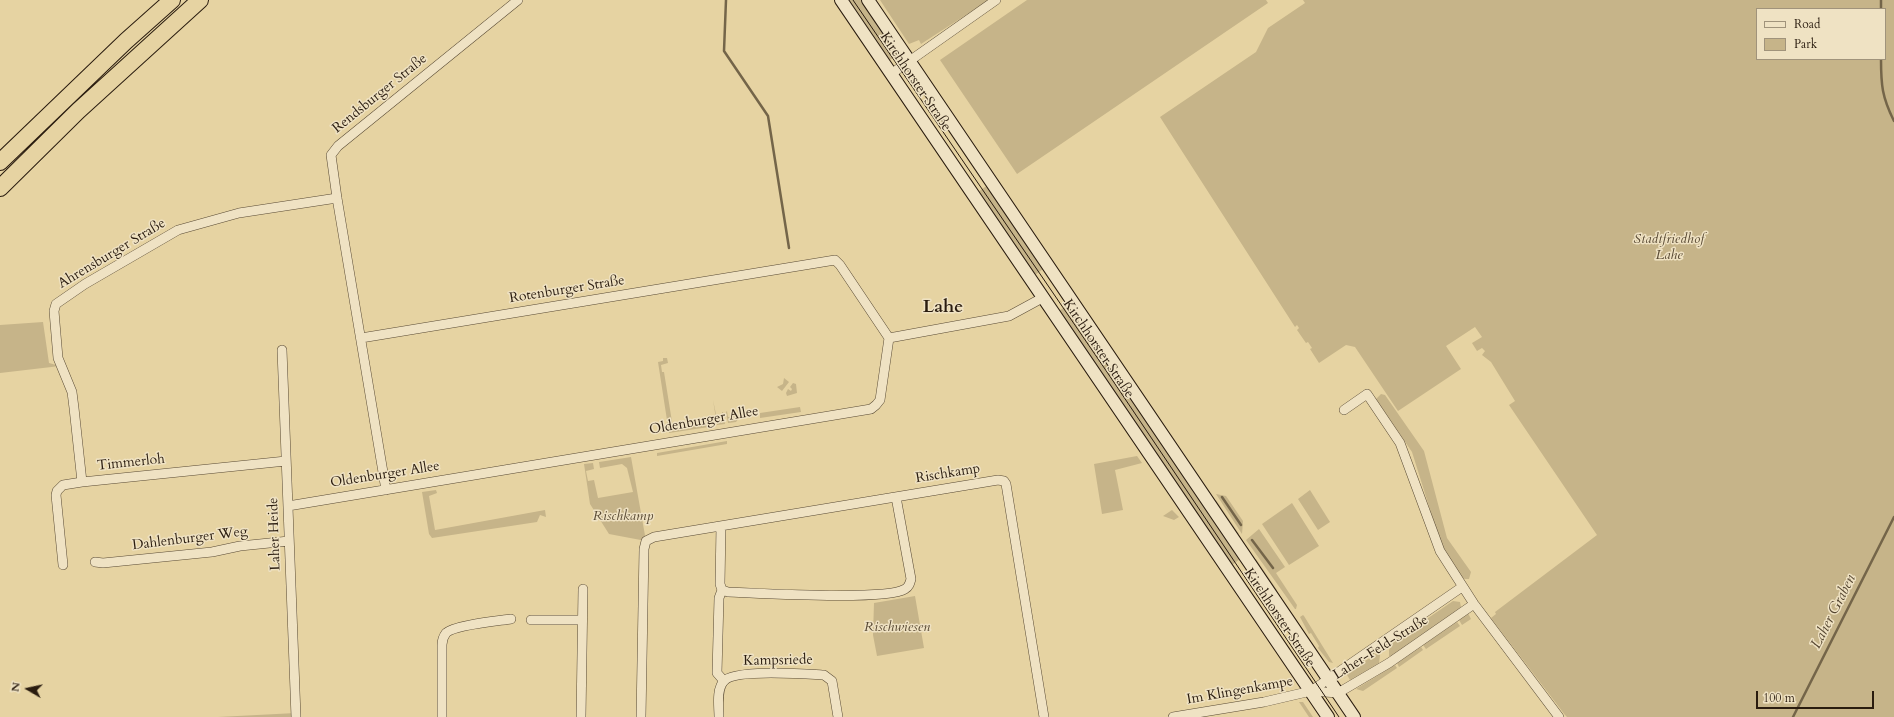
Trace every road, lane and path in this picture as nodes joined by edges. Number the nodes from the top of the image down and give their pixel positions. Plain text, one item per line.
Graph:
1 (172, 0) edge
2 (200, 0) edge
3 (518, 0) edge
4 (841, 0) edge
5 (868, 0) edge
6 (996, 0) edge
7 (909, 60) junction
8 (891, 74) junction
9 (0, 162) edge
10 (0, 188) edge
11 (337, 198) junction
12 (1062, 286) junction
13 (1044, 297) junction
14 (361, 338) junction
15 (889, 338) junction
16 (282, 350) dead end
17 (1344, 410) dead end
18 (286, 461) junction
19 (82, 482) junction
20 (386, 490) junction
21 (896, 497) junction
22 (288, 506) junction
23 (721, 526) junction
24 (289, 541) junction
25 (95, 562) dead end
26 (63, 565) dead end
27 (1462, 587) junction
28 (583, 589) dead end
29 (722, 590) junction
30 (1474, 604) junction
31 (511, 619) dead end
32 (531, 620) dead end
33 (582, 620) junction
34 (1328, 678) junction
35 (724, 681) junction
36 (1311, 691) junction
37 (1338, 693) junction
38 (296, 717) edge
39 (442, 717) edge
40 (580, 717) edge
41 (641, 717) edge
42 (719, 717) edge
43 (838, 717) edge
44 (1044, 717) edge
45 (1174, 717) edge
46 (1328, 717) edge
47 (1354, 717) edge
48 (1559, 717) edge

1 - 9 highway
2 - 10 highway
3 - 11 street, Rendsburger Straße
4 - 8 main road, Kirchhorster Straße
5 - 7 main road, Kirchhorster Straße
6 - 7 street
7 - 8 street
7 - 12 main road, Kirchhorster Straße
8 - 13 main road, Kirchhorster Straße
11 - 14 street, Rendsburger Straße
11 - 19 street, Ahrensburger Straße
12 - 13 main road
12 - 34 main road, Kirchhorster Straße
13 - 15 street
13 - 36 main road, Kirchhorster Straße
14 - 15 street, Rotenburger Straße
14 - 20 street
15 - 20 street, Oldenburger Allee
16 - 18 street, Laher Heide
17 - 27 street
18 - 19 street, Timmerloh
18 - 22 street, Laher Heide
19 - 26 street, Timmerloh
20 - 22 street, Oldenburger Allee
21 - 23 street, Rischkamp
21 - 29 street
21 - 44 street, Rischkamp
22 - 24 street, Laher Heide
23 - 29 street
23 - 41 street, Rischkamp
24 - 25 street, Dahlenburger Weg
24 - 38 street, Laher Heide
27 - 30 street
27 - 34 street, Laher-Feld-Straße
28 - 33 street
29 - 35 street
30 - 37 street, Laher-Feld-Straße
30 - 48 street
31 - 39 street
32 - 33 street
33 - 40 street
34 - 36 street, Laher-Feld-Straße
34 - 37 main road, Kirchhorster Straße
35 - 42 street
35 - 43 street, Kampsriede
36 - 37 street, Laher-Feld-Straße
36 - 45 street, Im Klingenkampe
36 - 46 main road, Kirchhorster Straße
37 - 47 main road, Kirchhorster Straße

